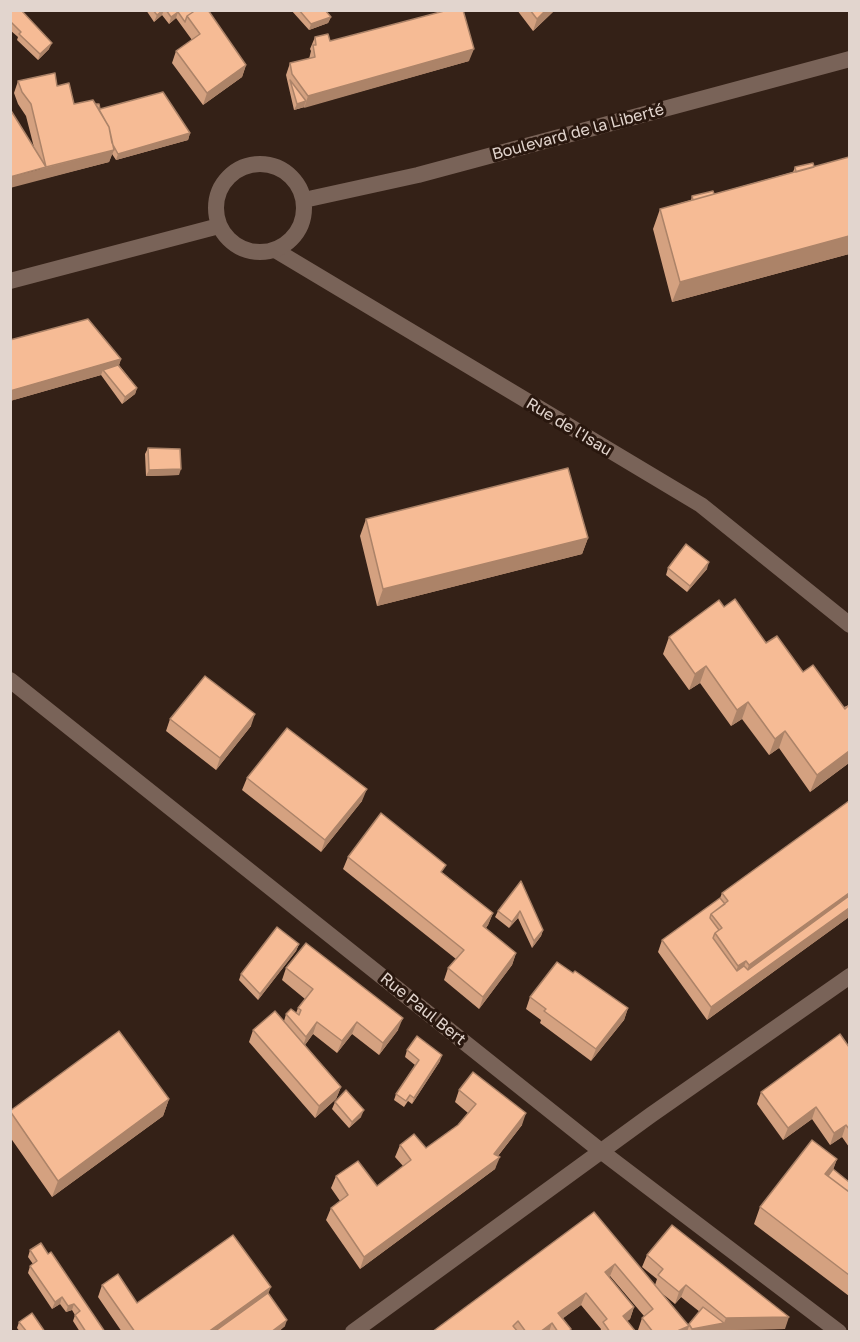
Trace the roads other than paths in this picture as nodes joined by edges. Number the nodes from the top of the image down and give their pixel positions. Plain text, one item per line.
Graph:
1 (849, 59) edge
2 (304, 200) junction
3 (219, 226) junction
4 (275, 250) junction
5 (10, 281) edge
6 (849, 625) edge
7 (10, 680) edge
8 (849, 976) edge
9 (602, 1152) junction
10 (353, 1332) edge
11 (839, 1332) edge

1 - 2 street, Boulevard de la Liberté
2 - 3 street
2 - 4 street
3 - 4 street
3 - 5 street
4 - 6 street, Rue de l'Isau
7 - 9 street, Rue Paul Bert
8 - 9 street
9 - 10 street
9 - 11 street, Rue Paul Bert

